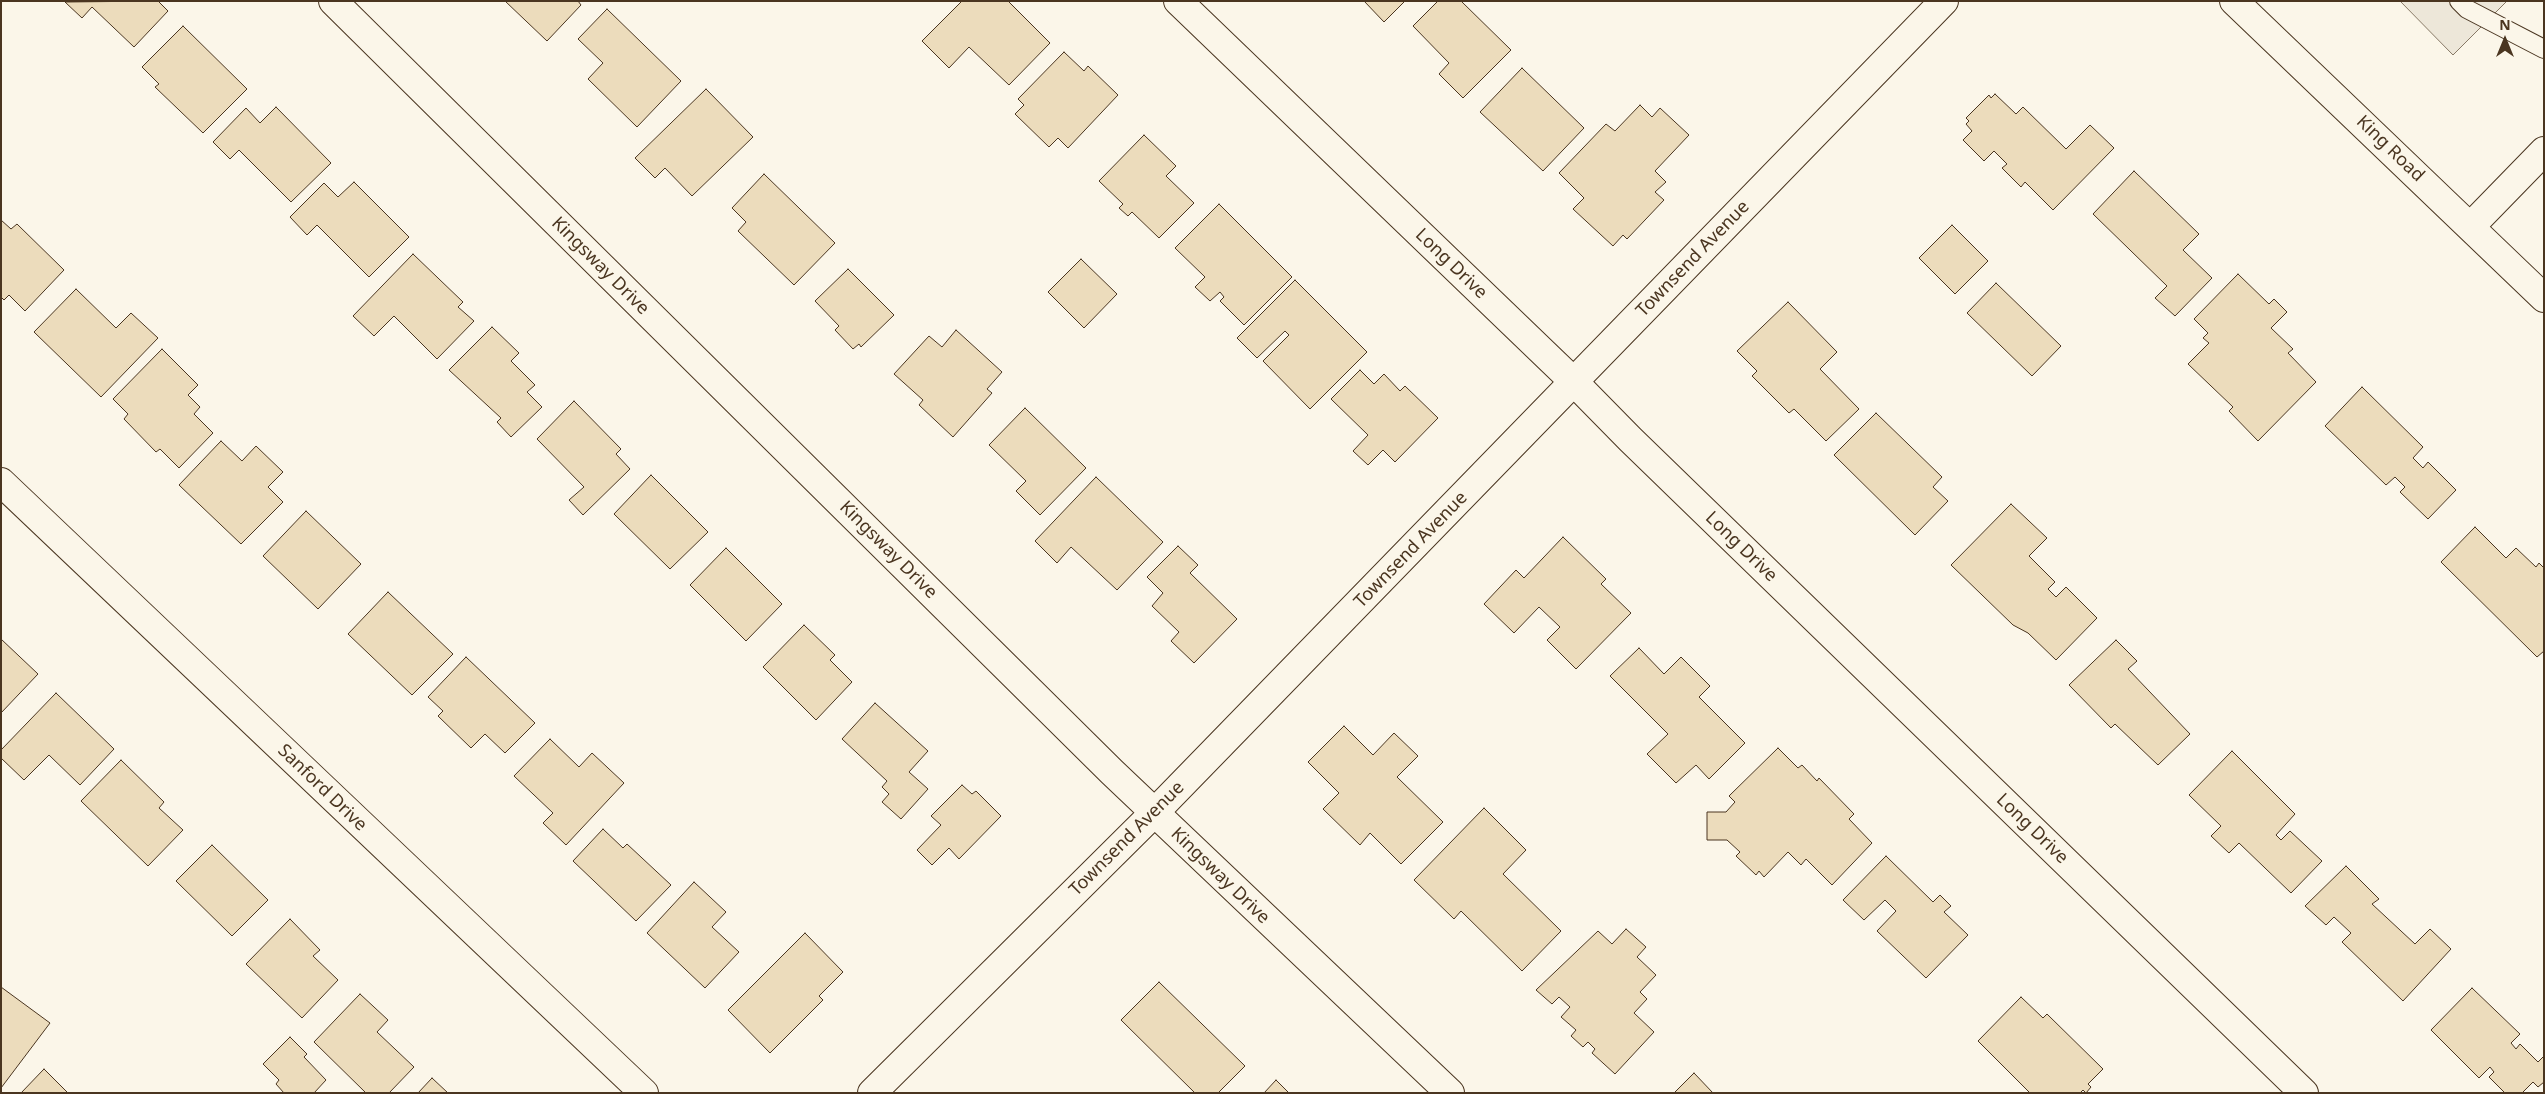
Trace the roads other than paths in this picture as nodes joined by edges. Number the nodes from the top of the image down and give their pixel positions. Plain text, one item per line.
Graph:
1 (333, 1) edge
2 (1178, 1) edge
3 (1944, 1) edge
4 (2234, 1) edge
5 (2459, 1) edge
6 (2544, 49) edge
7 (2544, 151) edge
8 (2471, 226) junction
9 (2544, 298) edge
10 (1574, 382) junction
11 (1, 482) edge
12 (1155, 812) junction
13 (644, 1093) edge
14 (872, 1093) edge
15 (1450, 1093) edge
16 (2304, 1093) edge

1 - 12 street, Kingsway Drive
2 - 10 street, Long Drive
3 - 10 street, Townsend Avenue
4 - 8 street, King Road
5 - 6 lane
7 - 8 street
8 - 9 street, King Road
10 - 12 street, Townsend Avenue
10 - 16 street, Long Drive
11 - 13 street, Sanford Drive
12 - 14 street, Townsend Avenue
12 - 15 street, Kingsway Drive

